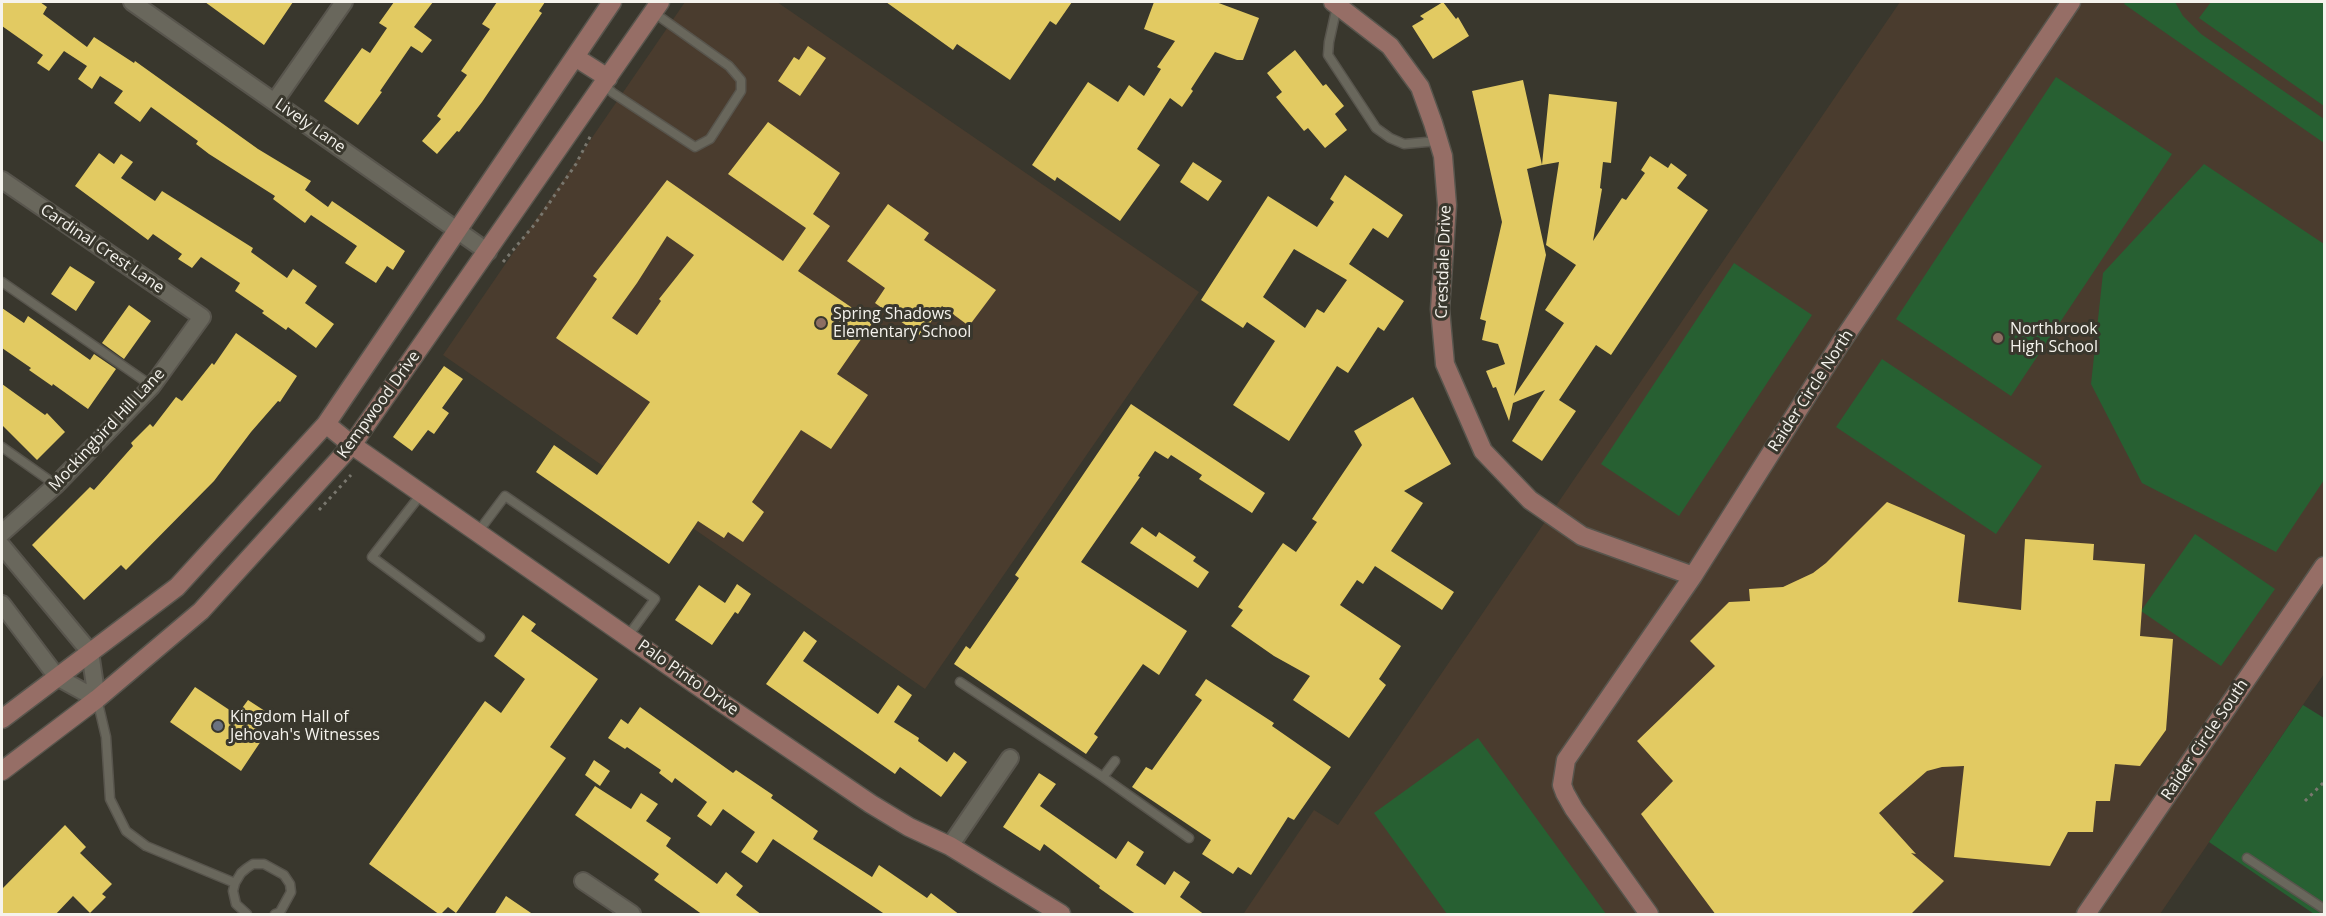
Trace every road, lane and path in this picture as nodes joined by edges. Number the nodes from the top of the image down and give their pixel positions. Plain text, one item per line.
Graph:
1 (132, 2) edge
2 (344, 2) edge
3 (612, 2) edge
4 (2071, 2) edge
5 (1335, 3) edge
6 (657, 7) edge
7 (574, 57) junction
8 (606, 81) junction
9 (275, 101) junction
10 (1438, 141) junction
11 (2, 180) edge
12 (457, 231) junction
13 (488, 252) junction
14 (2, 282) edge
15 (202, 317) joint
16 (152, 386) junction
17 (326, 424) junction
18 (352, 445) junction
19 (2, 447) edge
20 (56, 485) junction
21 (422, 493) junction
22 (478, 532) junction
23 (2, 533) edge
24 (2, 546) edge
25 (2325, 566) edge
26 (1694, 576) junction
27 (2, 604) edge
28 (628, 636) junction
29 (480, 637) dead end
30 (90, 652) junction
31 (57, 677) junction
32 (960, 682) dead end
33 (97, 699) junction
34 (2, 719) edge
35 (1010, 758) dead end
36 (1114, 761) dead end
37 (2, 771) edge
38 (1103, 777) junction
39 (2325, 782) edge
40 (2305, 801) dead end
41 (1189, 838) dead end
42 (950, 846) junction
43 (2247, 858) dead end
44 (583, 881) dead end
45 (235, 883) junction
46 (2325, 909) edge
47 (247, 915) edge
48 (275, 915) edge
49 (632, 915) edge
50 (1061, 915) edge
51 (1649, 915) edge
52 (2086, 915) edge

1 - 9 street, Lively Lane
2 - 9 street
3 - 7 street, Kempwood Drive
4 - 26 street, Raider Circle North
5 - 10 street, Crestdale Drive
5 - 10 lane
6 - 8 street, Kempwood Drive
6 - 8 lane
7 - 8 street
7 - 12 street, Kempwood Drive
8 - 13 street, Kempwood Drive
9 - 12 street, Lively Lane
10 - 26 street, Crestdale Drive
11 - 15 street, Cardinal Crest Lane
12 - 13 street, Lively Lane
12 - 17 street, Kempwood Drive
13 - 18 street, Kempwood Drive
14 - 16 lane
15 - 16 street, Mockingbird Hill Lane
16 - 20 street, Mockingbird Hill Lane
17 - 18 street, Palo Pinto Drive
17 - 30 street, Kempwood Drive
18 - 21 street, Palo Pinto Drive
18 - 33 street, Kempwood Drive
19 - 20 lane
20 - 23 street, Mockingbird Hill Lane
21 - 22 street, Palo Pinto Drive
21 - 29 lane
22 - 28 street, Palo Pinto Drive
22 - 28 lane
24 - 30 street
25 - 52 street, Raider Circle South
26 - 51 street, Raider Circle North
27 - 31 street
28 - 42 street, Palo Pinto Drive
30 - 31 street, Kempwood Drive
30 - 33 street
31 - 33 street
31 - 34 street, Kempwood Drive
32 - 38 lane
33 - 37 street, Kempwood Drive
33 - 45 lane
35 - 42 street
36 - 38 lane
38 - 41 lane
39 - 40 path
42 - 50 street, Palo Pinto Drive
43 - 46 lane
44 - 49 street
45 - 47 lane
45 - 48 lane

